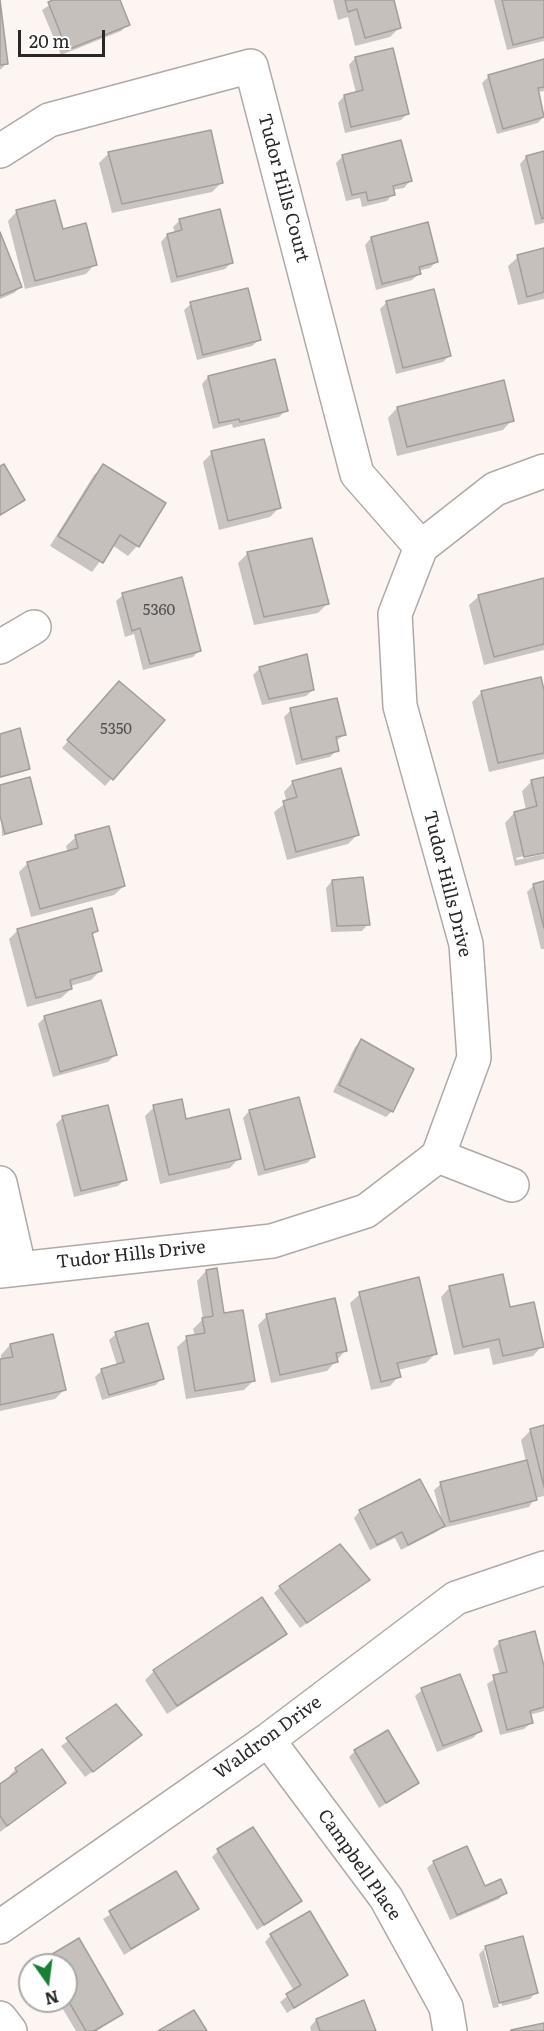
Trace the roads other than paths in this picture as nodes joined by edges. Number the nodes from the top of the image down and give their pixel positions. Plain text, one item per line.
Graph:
1 (0, 151) edge
2 (544, 471) edge
3 (421, 547) junction
4 (34, 627) dead end
5 (0, 647) edge
6 (438, 1156) junction
7 (0, 1183) edge
8 (512, 1185) dead end
9 (10, 1269) edge
10 (544, 1568) edge
11 (268, 1740) junction
12 (0, 1927) edge
13 (0, 2018) edge
14 (10, 2031) edge
15 (450, 2031) edge

1 - 3 street, Tudor Hills Court
2 - 3 street
3 - 6 street, Tudor Hills Drive
4 - 5 street
6 - 8 street
6 - 9 street, Tudor Hills Drive
7 - 9 street
10 - 11 street, Waldron Drive
11 - 12 street, Waldron Drive
11 - 15 street, Campbell Place
13 - 14 street

